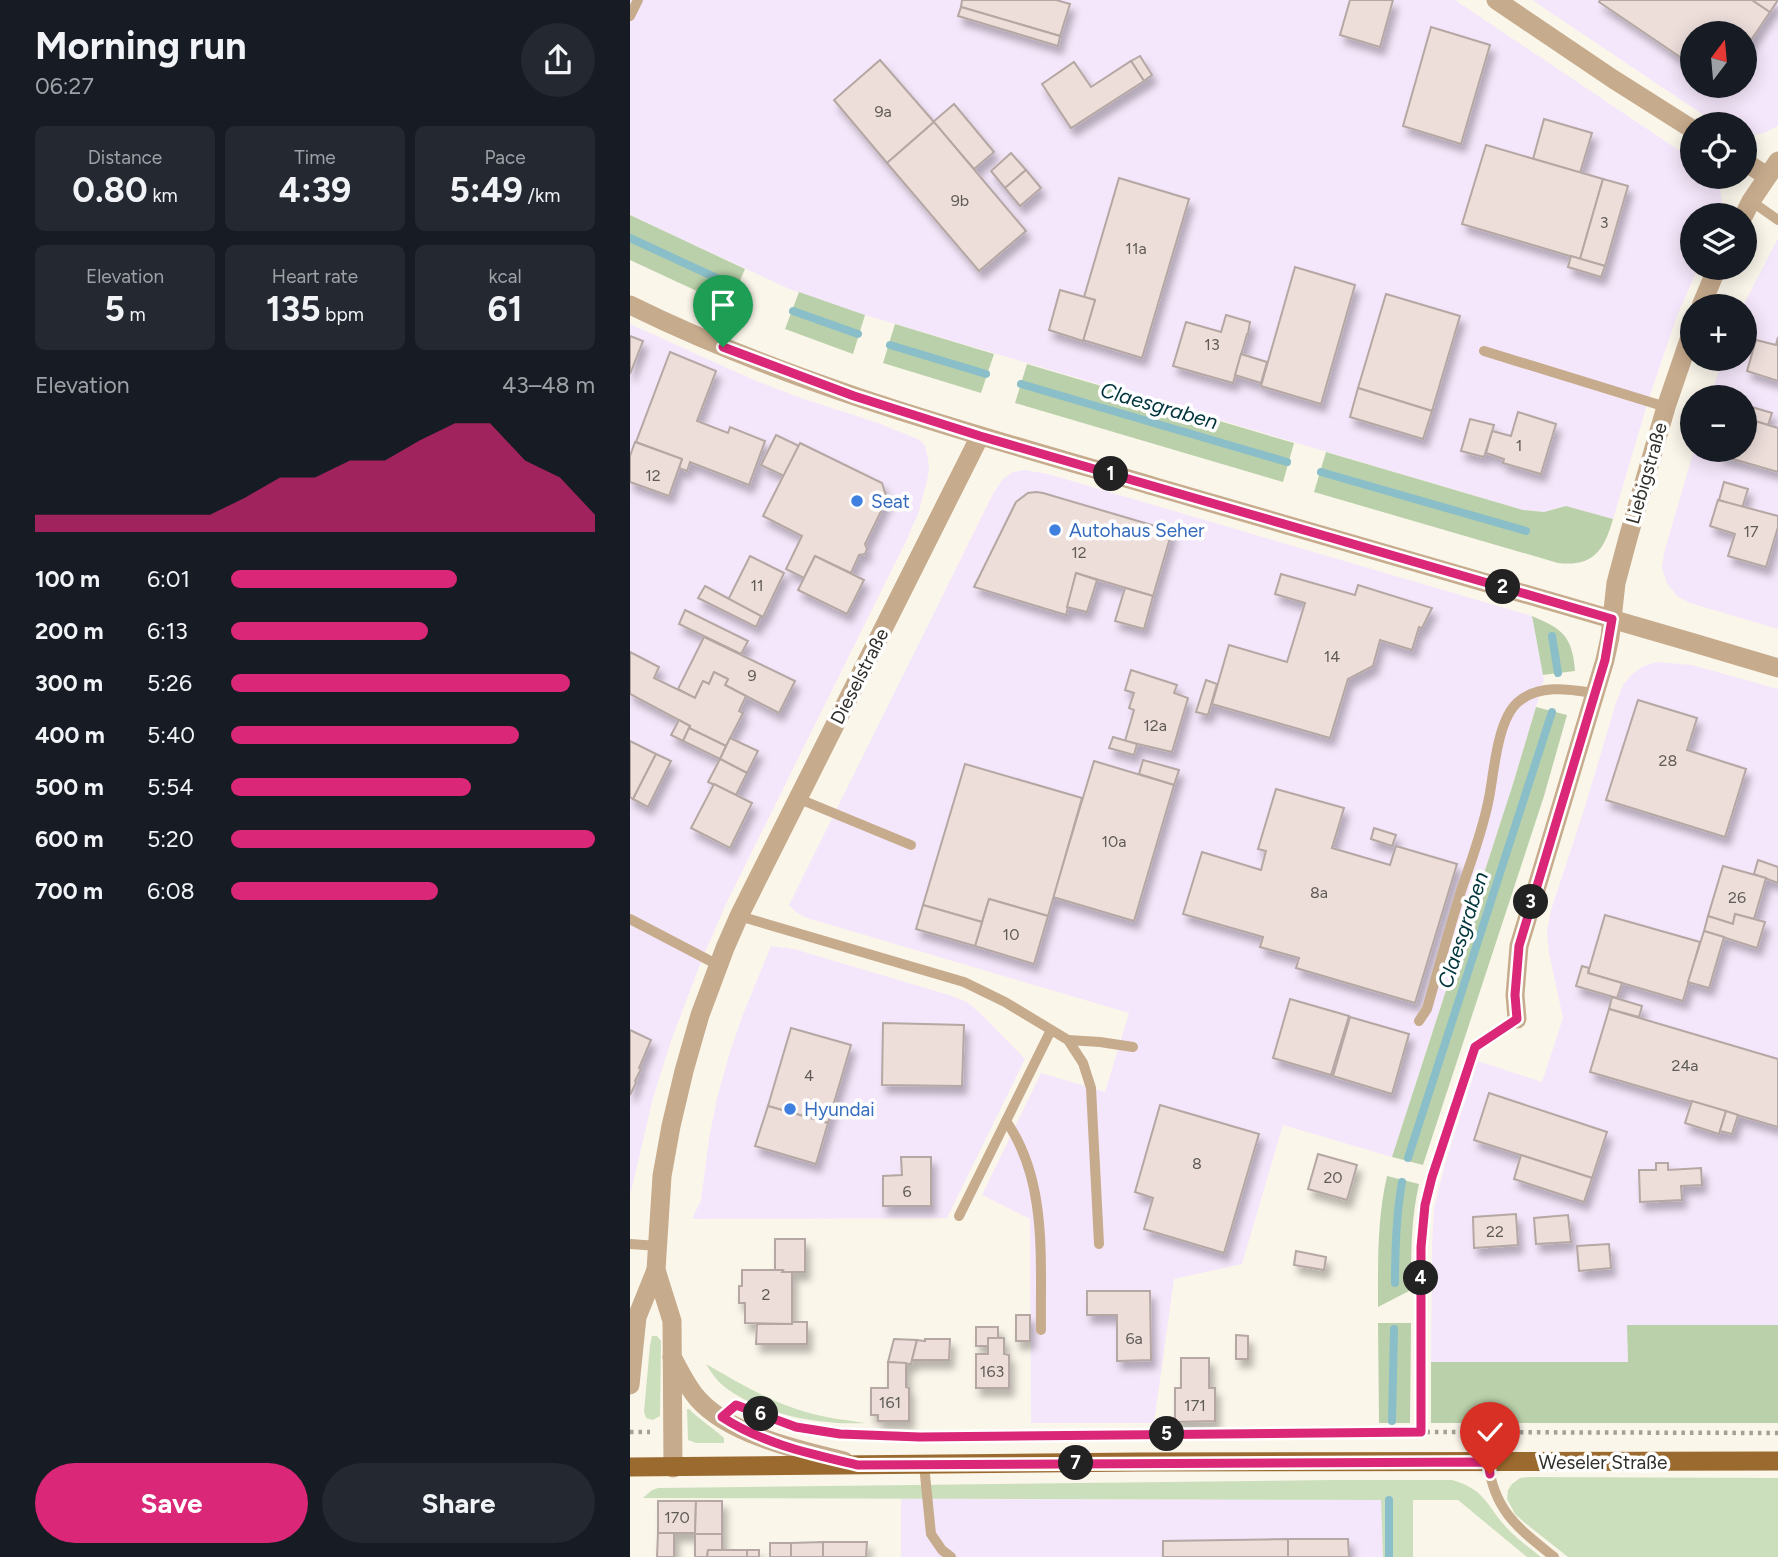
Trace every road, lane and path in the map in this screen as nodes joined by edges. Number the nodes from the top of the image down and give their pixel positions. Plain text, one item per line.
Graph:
1 (638, 0) edge
2 (1496, 0) edge
3 (630, 16) edge
4 (1680, 121) edge
5 (1772, 168) edge
6 (1751, 203) edge
7 (1757, 212) edge
8 (1778, 220) edge
9 (630, 304) edge
10 (1484, 351) dead end
11 (1680, 366) edge
12 (1666, 407) junction
13 (980, 436) junction
14 (1612, 619) junction
15 (1778, 668) edge
16 (1594, 693) junction
17 (797, 798) junction
18 (911, 845) dead end
19 (739, 916) junction
20 (630, 919) edge
21 (718, 965) junction
22 (1517, 1019) joint
23 (1419, 1021) dead end
24 (1051, 1030) junction
25 (1068, 1040) junction
26 (1133, 1047) dead end
27 (1006, 1121) junction
28 (959, 1216) dead end
29 (630, 1244) edge
30 (1099, 1244) dead end
31 (658, 1246) junction
32 (656, 1270) junction
33 (1041, 1330) dead end
34 (672, 1357) junction
35 (630, 1385) edge
36 (630, 1432) edge
37 (673, 1432) junction
38 (829, 1432) dead end
39 (1421, 1432) junction
40 (1778, 1433) edge
41 (1778, 1461) edge
42 (1488, 1462) junction
43 (858, 1465) junction
44 (924, 1465) junction
45 (630, 1467) edge
46 (673, 1468) junction
47 (951, 1557) edge
48 (1554, 1557) edge

1 - 3 lane
2 - 4 street
5 - 6 street
7 - 8 lane
9 - 13 street
10 - 12 lane
11 - 12 street, Liebigstraße
12 - 14 street, Liebigstraße
13 - 14 street
13 - 17 street, Dieselstraße
14 - 15 street
14 - 16 street, Liebigstraße
16 - 22 street, Liebigstraße
16 - 23 lane
17 - 18 lane
17 - 19 street, Dieselstraße
19 - 21 street, Dieselstraße
19 - 24 lane
20 - 21 lane
21 - 31 street, Dieselstraße
22 - 39 path
24 - 25 lane
24 - 27 lane
25 - 26 lane
25 - 30 lane
27 - 28 lane
27 - 33 lane
29 - 31 lane
31 - 32 street, Dieselstraße
32 - 34 street, Dieselstraße
32 - 35 street, Dieselstraße
34 - 37 street, Dieselstraße
34 - 43 street
36 - 37 path
37 - 46 street, Dieselstraße
38 - 39 path
39 - 40 path
41 - 42 main road, Weseler Straße
42 - 44 main road, Weseler Straße
42 - 48 lane
43 - 44 main road, Weseler Straße
43 - 46 main road, Weseler Straße
44 - 47 lane
45 - 46 main road, Weseler Straße

